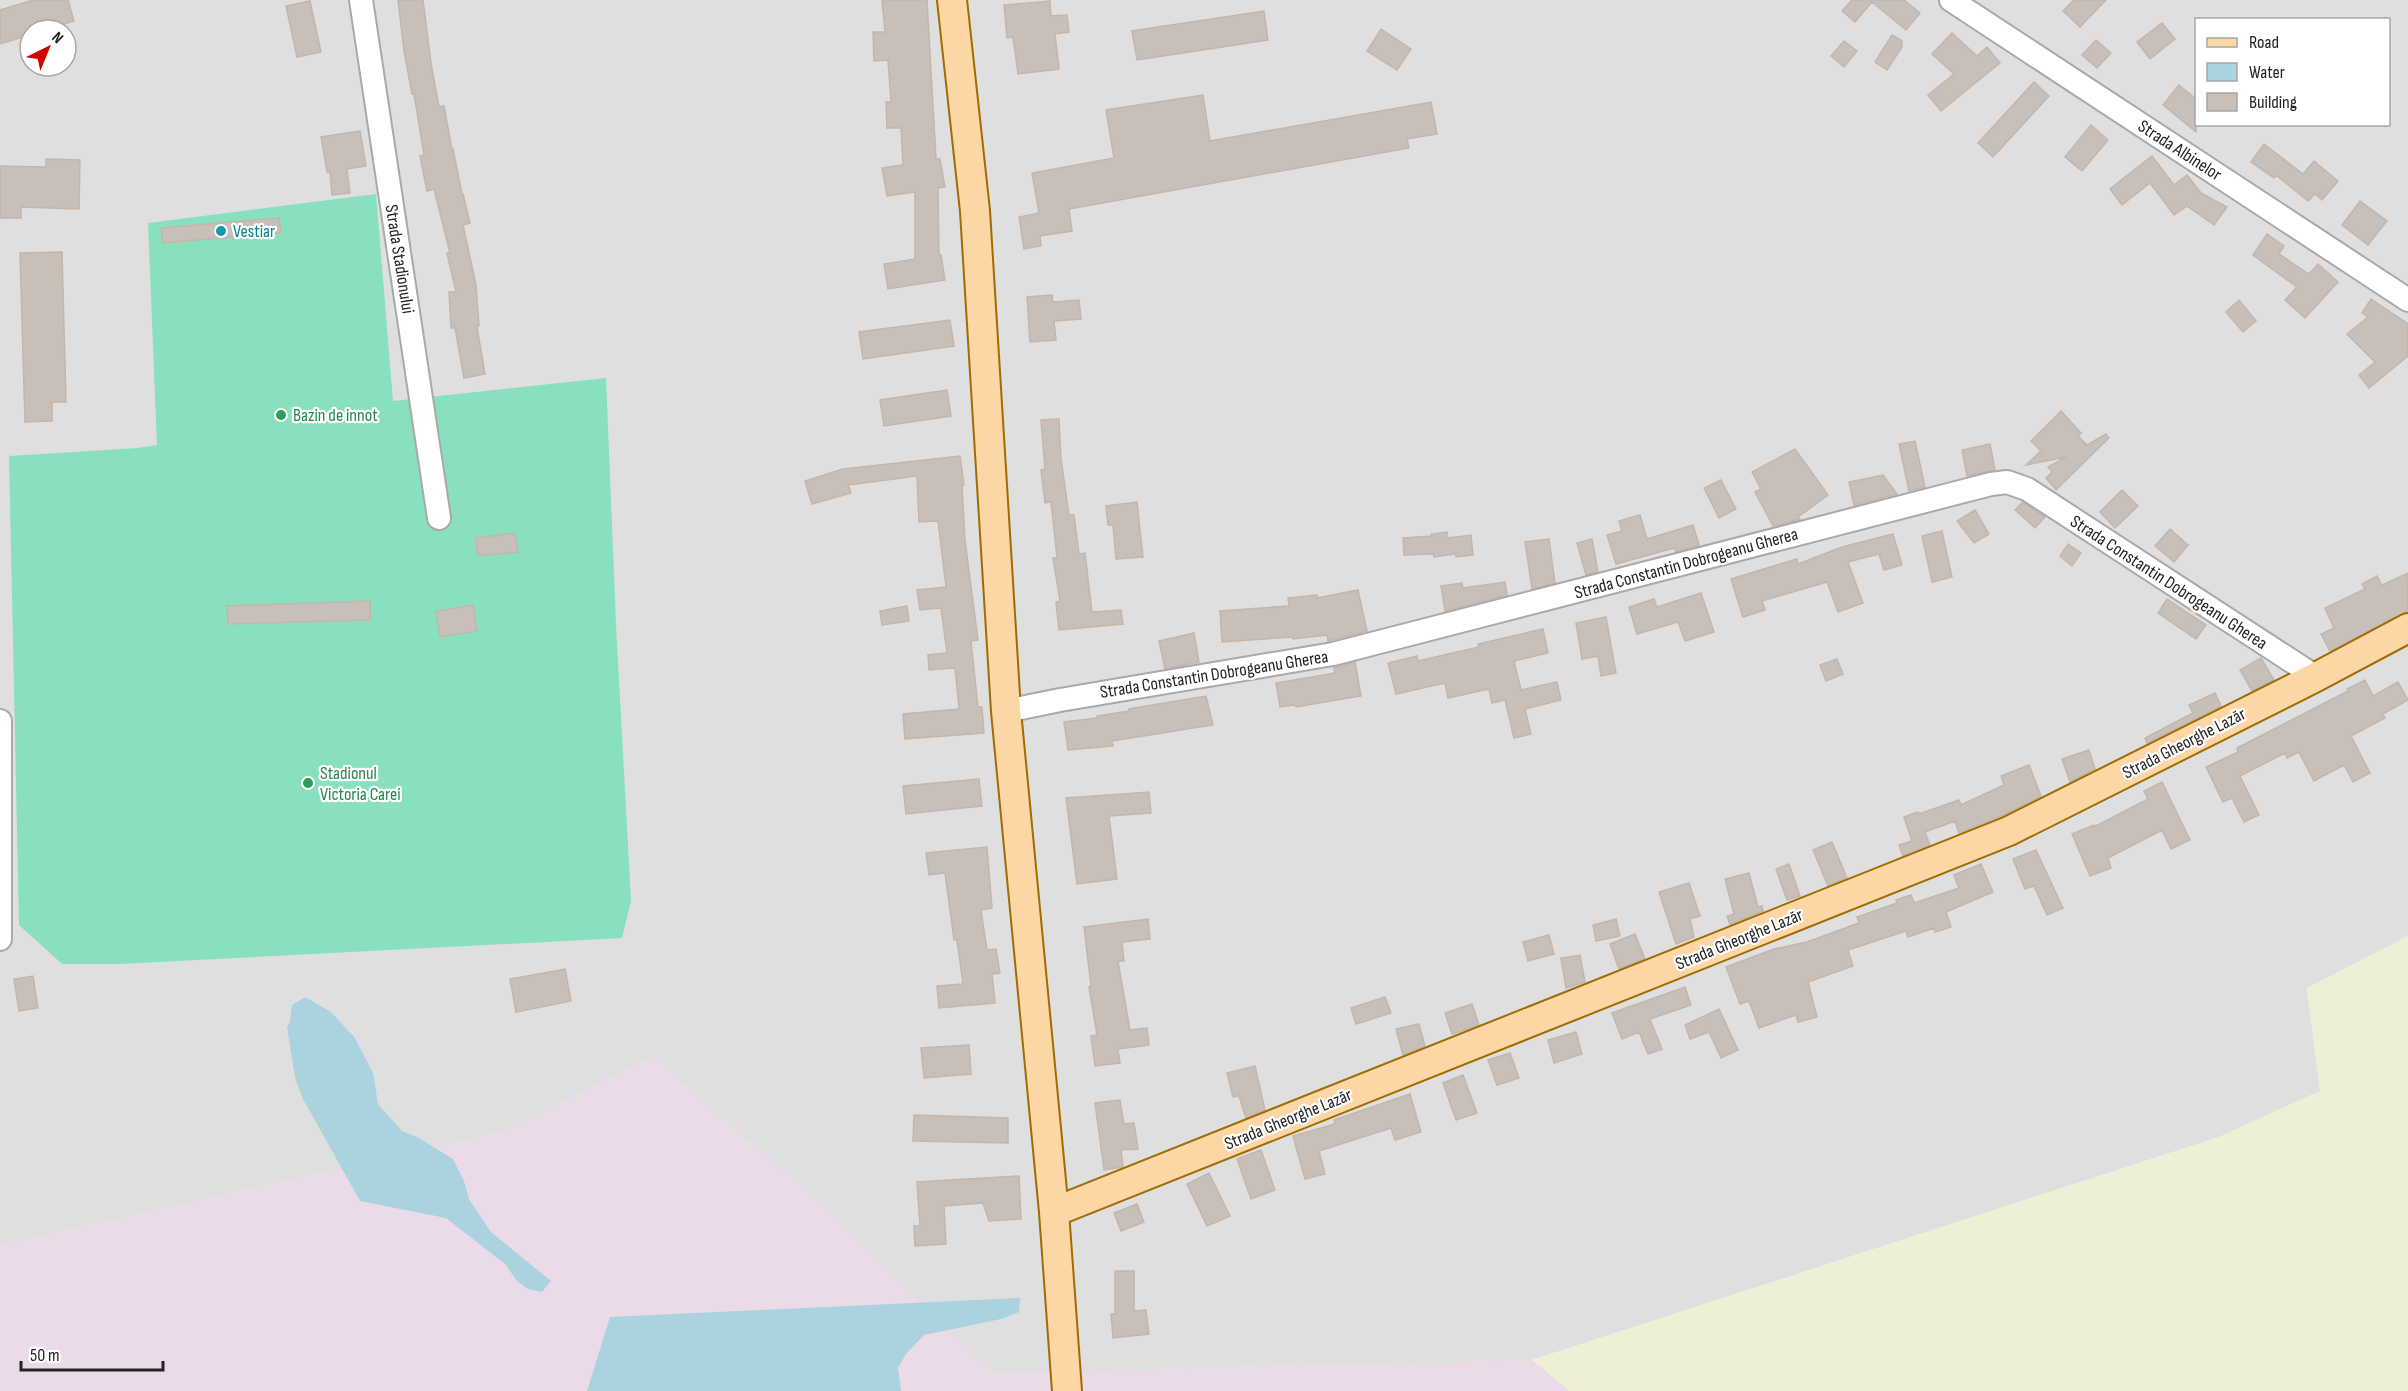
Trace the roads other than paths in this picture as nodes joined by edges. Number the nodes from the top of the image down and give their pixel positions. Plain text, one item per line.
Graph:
1 (361, 0) edge
2 (952, 0) edge
3 (1951, 0) edge
4 (2408, 300) edge
5 (439, 518) dead end
6 (2408, 628) edge
7 (2316, 677) junction
8 (1006, 711) junction
9 (0, 721) edge
10 (0, 938) edge
11 (1053, 1212) junction
12 (1067, 1391) edge

1 - 5 street, Strada Stadionului
2 - 8 main road
3 - 4 street, Strada Albinelor
6 - 7 main road, Strada Gheorghe Lazăr
7 - 8 street, Strada Constantin Dobrogeanu Gherea
7 - 11 main road, Strada Gheorghe Lazăr
8 - 11 main road
9 - 10 street
11 - 12 main road

